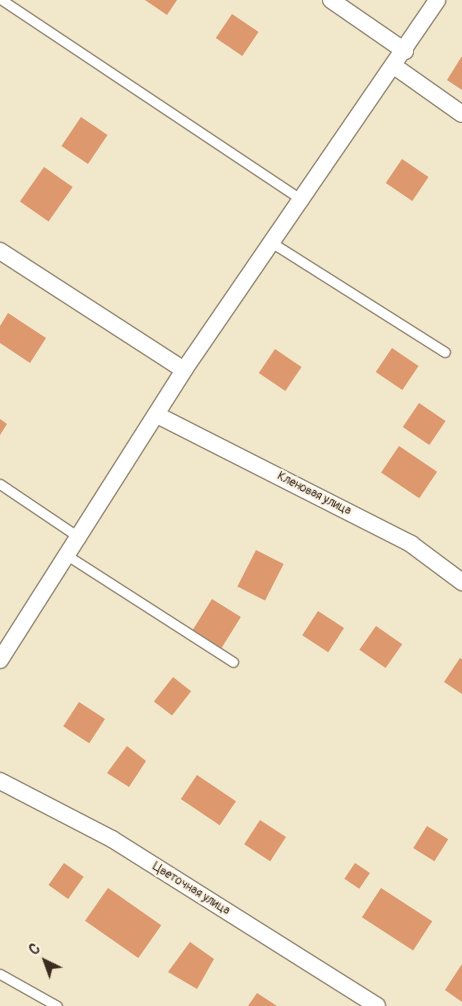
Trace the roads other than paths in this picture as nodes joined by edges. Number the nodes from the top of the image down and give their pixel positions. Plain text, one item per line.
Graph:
1 (2, 0) edge
2 (331, 0) edge
3 (438, 0) edge
4 (405, 51) junction
5 (394, 66) junction
6 (462, 114) edge
7 (304, 201) junction
8 (274, 244) junction
9 (0, 251) edge
10 (444, 352) dead end
11 (184, 370) junction
12 (159, 416) junction
13 (0, 484) edge
14 (80, 538) junction
15 (68, 556) junction
16 (462, 582) edge
17 (0, 660) edge
18 (233, 662) dead end
19 (0, 781) edge
20 (0, 974) edge
21 (57, 1006) edge
22 (377, 1006) edge

1 - 7 lane
2 - 4 street
3 - 4 street
4 - 5 street
5 - 6 street
5 - 7 street
7 - 8 street
8 - 10 lane
8 - 11 street
9 - 11 street
11 - 12 street
12 - 14 street
12 - 16 street, Кленовая улица
13 - 14 lane
14 - 15 street
15 - 17 street
15 - 18 lane
19 - 22 street, Цветочная улица
20 - 21 lane

